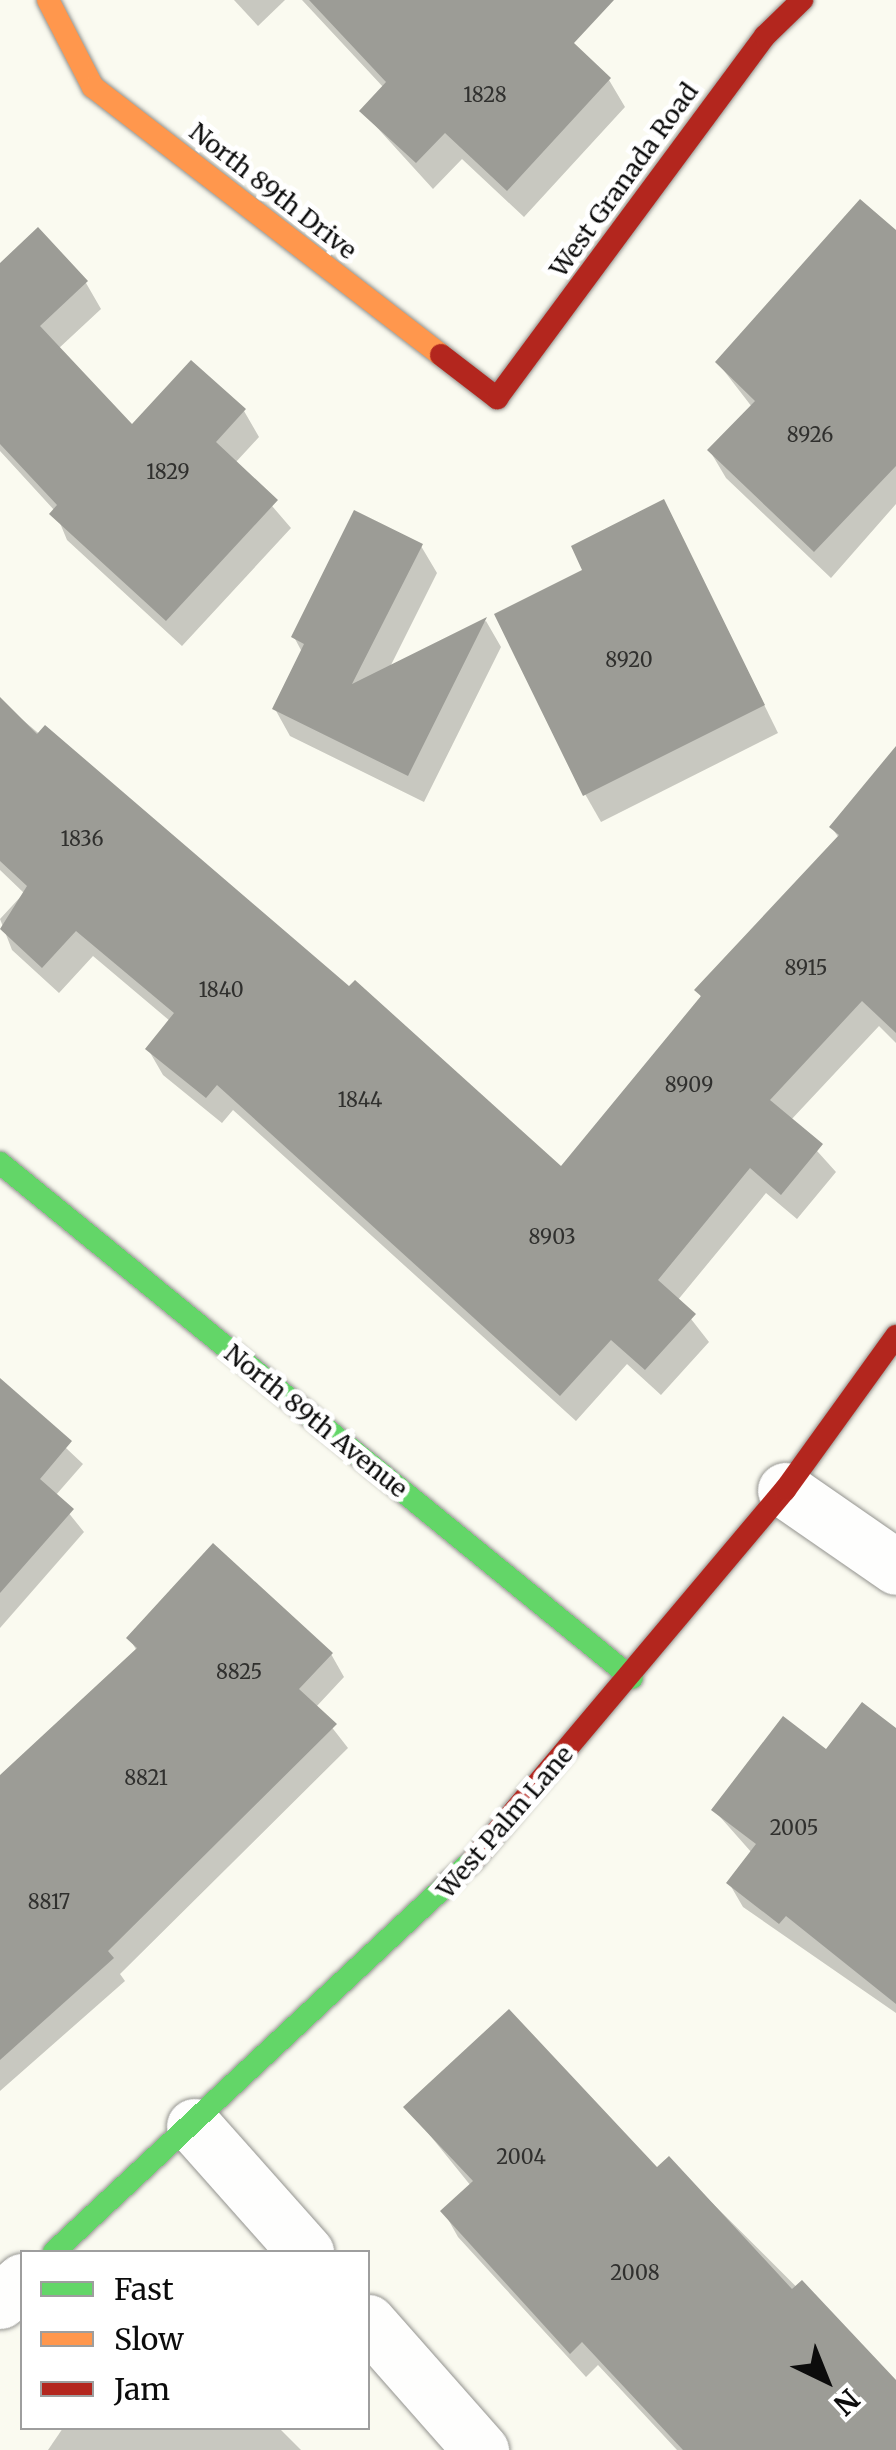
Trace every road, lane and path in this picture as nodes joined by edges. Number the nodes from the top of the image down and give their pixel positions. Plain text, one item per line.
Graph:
1 (48, 0) edge
2 (802, 0) edge
3 (497, 398) joint
4 (0, 1164) edge
5 (896, 1336) edge
6 (785, 1490) junction
7 (896, 1567) edge
8 (632, 1678) junction
9 (194, 2126) junction
10 (56, 2250) edge
11 (304, 2250) edge
12 (20, 2283) edge
13 (0, 2302) edge
14 (370, 2324) edge
15 (481, 2450) edge

1 - 3 street, North 89th Drive
2 - 3 street, West Granada Road
4 - 8 street, North 89th Avenue
5 - 6 street, West Palm Lane
6 - 7 street
6 - 8 street, West Palm Lane
8 - 9 street, West Palm Lane
9 - 10 street, West Palm Lane
9 - 11 street
12 - 13 street
14 - 15 street

